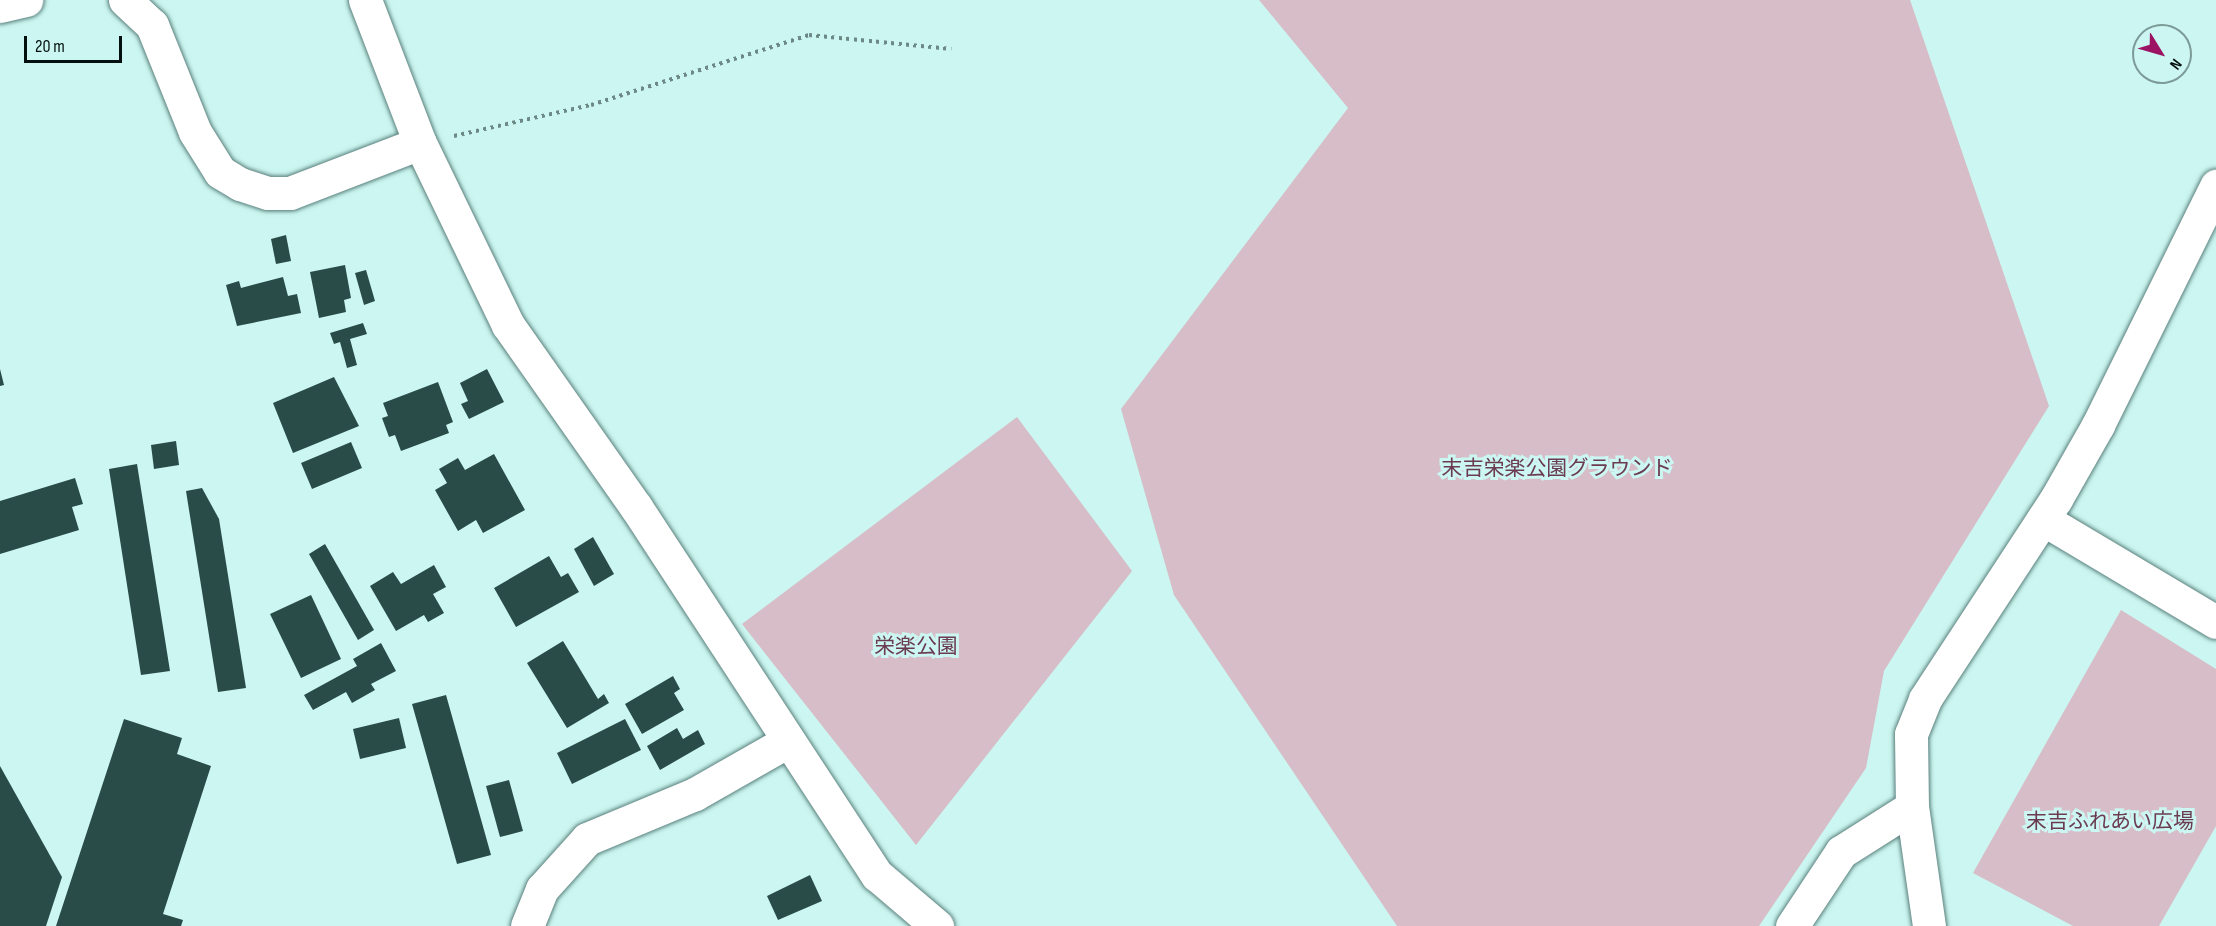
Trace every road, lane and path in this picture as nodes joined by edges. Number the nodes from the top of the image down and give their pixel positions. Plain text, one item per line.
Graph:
1 (27, 0) edge
2 (125, 0) edge
3 (365, 0) edge
4 (0, 6) edge
5 (951, 49) dead end
6 (420, 143) junction
7 (2216, 186) edge
8 (2043, 519) junction
9 (2216, 622) edge
10 (788, 741) junction
11 (1912, 807) junction
12 (527, 926) edge
13 (937, 926) edge
14 (1792, 926) edge
15 (1929, 926) edge

1 - 4 street
2 - 6 street
3 - 6 street
5 - 6 path
6 - 10 street
7 - 8 street
8 - 9 street
8 - 11 street
10 - 12 street
10 - 13 street
11 - 14 street
11 - 15 street

